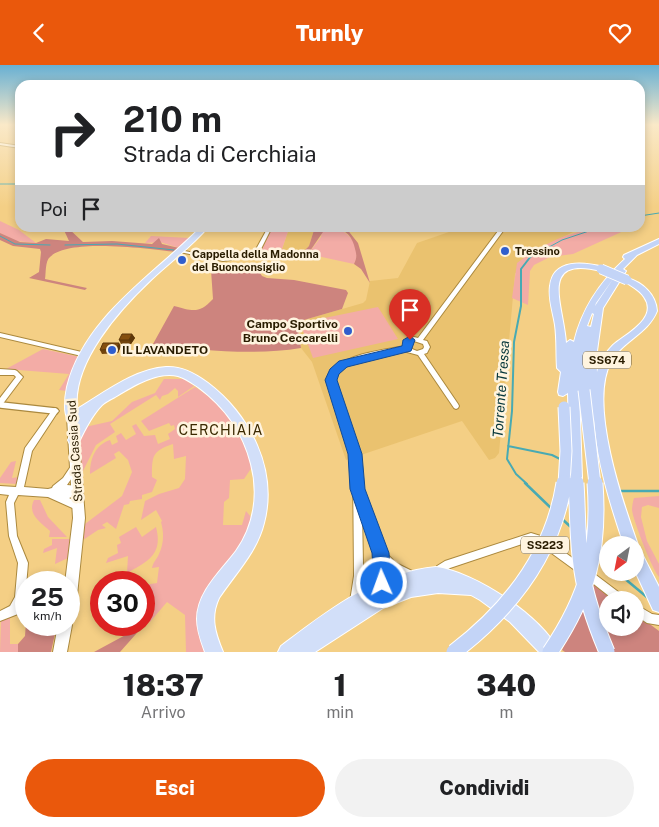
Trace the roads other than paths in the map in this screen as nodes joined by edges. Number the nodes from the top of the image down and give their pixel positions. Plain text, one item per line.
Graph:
1 (201, 232) edge
2 (267, 232) edge
3 (500, 232) edge
4 (659, 241) edge
5 (659, 246) edge
6 (180, 251) junction
7 (632, 255) junction
8 (599, 308) junction
9 (0, 335) edge
10 (420, 340) junction
11 (408, 348) junction
12 (420, 353) junction
13 (86, 355) junction
14 (0, 372) edge
15 (71, 400) junction
16 (563, 400) junction
17 (98, 403) junction
18 (1, 404) edge
19 (456, 406) dead end
20 (55, 411) joint
21 (72, 417) junction
22 (74, 440) junction
23 (76, 463) junction
24 (604, 469) junction
25 (358, 489) junction
26 (0, 490) edge
27 (79, 490) junction
28 (18, 491) junction
29 (48, 493) junction
30 (58, 498) junction
31 (79, 507) junction
32 (626, 536) edge
33 (381, 553) junction
34 (359, 561) junction
35 (74, 571) edge
36 (644, 573) edge
37 (415, 577) junction
38 (642, 581) edge
39 (438, 582) junction
40 (380, 590) junction
41 (610, 591) edge
42 (659, 604) edge
43 (352, 606) junction
44 (644, 612) edge
45 (0, 616) edge
46 (658, 617) edge
47 (63, 636) edge
48 (322, 638) junction
49 (60, 652) edge
50 (214, 652) edge
51 (286, 652) edge
52 (300, 652) edge
53 (454, 652) edge
54 (550, 652) edge
55 (607, 652) edge

1 - 6 main road, Strada Cassia Sud
2 - 6 street
3 - 10 street
4 - 7 highway, SS223
5 - 8 highway
6 - 13 main road, Strada Cassia Sud
7 - 16 highway, SS223
7 - 55 highway, SS674, bridge
8 - 24 highway, SS674
8 - 54 highway, bridge
9 - 13 street
10 - 11 street
10 - 12 street
11 - 12 street
11 - 25 street
12 - 19 street
13 - 15 main road, Strada Cassia Sud
14 - 18 street
15 - 17 main road
15 - 21 main road, Strada Cassia Sud
16 - 24 highway, SS674, bridge
16 - 53 highway, SS223, bridge
17 - 21 main road
17 - 22 main road
17 - 50 main road
18 - 20 street
20 - 28 street
21 - 22 main road, Strada Cassia Sud
22 - 23 main road, Strada Cassia Sud
23 - 27 main road, Strada Cassia Sud
23 - 29 street
24 - 32 highway, SS674
25 - 33 street
25 - 34 street
26 - 28 street
27 - 29 street
27 - 30 street
27 - 31 main road, Strada Cassia Sud
28 - 29 street
28 - 45 street
29 - 30 street
30 - 31 street
31 - 35 main road, Strada Cassia Sud
33 - 37 street
33 - 40 street
34 - 40 street
34 - 43 street
36 - 42 highway
37 - 39 main road
37 - 40 main road
38 - 46 highway
39 - 40 street
39 - 41 street
39 - 48 main road
39 - 54 main road
40 - 43 main road
40 - 48 street
43 - 51 main road
44 - 46 street
47 - 49 main road
48 - 52 main road

